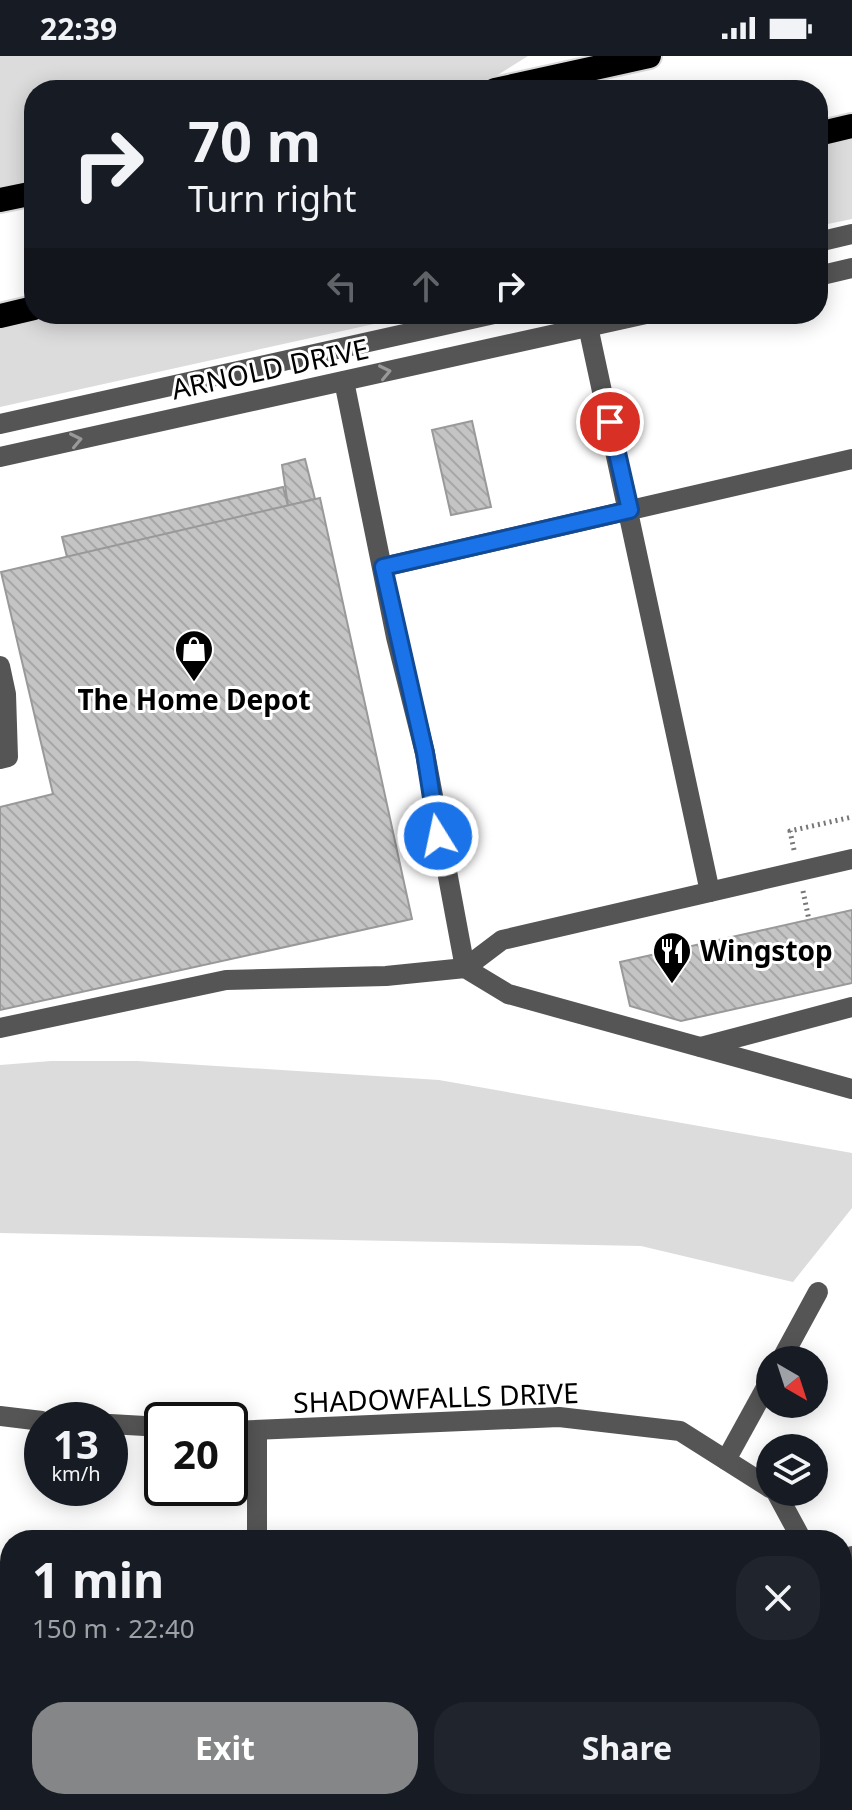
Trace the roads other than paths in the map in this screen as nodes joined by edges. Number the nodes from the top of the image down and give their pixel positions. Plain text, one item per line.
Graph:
1 (649, 56) edge
2 (540, 80) edge
3 (852, 126) edge
4 (828, 132) edge
5 (24, 195) edge
6 (0, 200) edge
7 (852, 234) edge
8 (828, 240) edge
9 (852, 268) edge
10 (828, 274) edge
11 (24, 310) edge
12 (0, 316) edge
13 (449, 324) edge
14 (571, 324) edge
15 (588, 324) edge
16 (344, 381) junction
17 (0, 424) edge
18 (0, 457) edge
19 (852, 459) edge
20 (630, 510) junction
21 (383, 567) junction
22 (0, 666) edge
23 (0, 759) edge
24 (852, 859) edge
25 (710, 892) junction
26 (465, 968) junction
27 (852, 1007) edge
28 (0, 1028) edge
29 (701, 1047) junction
30 (852, 1089) edge
31 (818, 1292) dead end
32 (789, 1346) edge
33 (756, 1405) edge
34 (0, 1416) edge
35 (24, 1419) edge
36 (248, 1432) edge
37 (257, 1432) junction
38 (726, 1460) junction
39 (756, 1479) edge
40 (784, 1506) edge
41 (257, 1530) edge
42 (797, 1530) edge

1 - 2 highway
3 - 4 highway
5 - 6 highway
7 - 8 street
9 - 10 street
11 - 12 highway
13 - 17 street, ARNOLD DRIVE
16 -> 14 street, ARNOLD DRIVE
15 - 20 street
18 -> 16 street, ARNOLD DRIVE
16 - 21 street
19 - 20 street
20 - 21 street
20 - 25 street
21 - 26 street
22 - 23 street
24 - 25 street
25 - 26 street
26 - 28 street
26 - 29 street
27 - 29 street
29 - 30 street
31 - 32 street
33 - 38 street
34 - 35 street
36 - 37 street, SHADOWFALLS DRIVE
37 - 38 street, SHADOWFALLS DRIVE
37 - 41 street
38 - 39 street, SHADOWFALLS DRIVE
40 - 42 street

